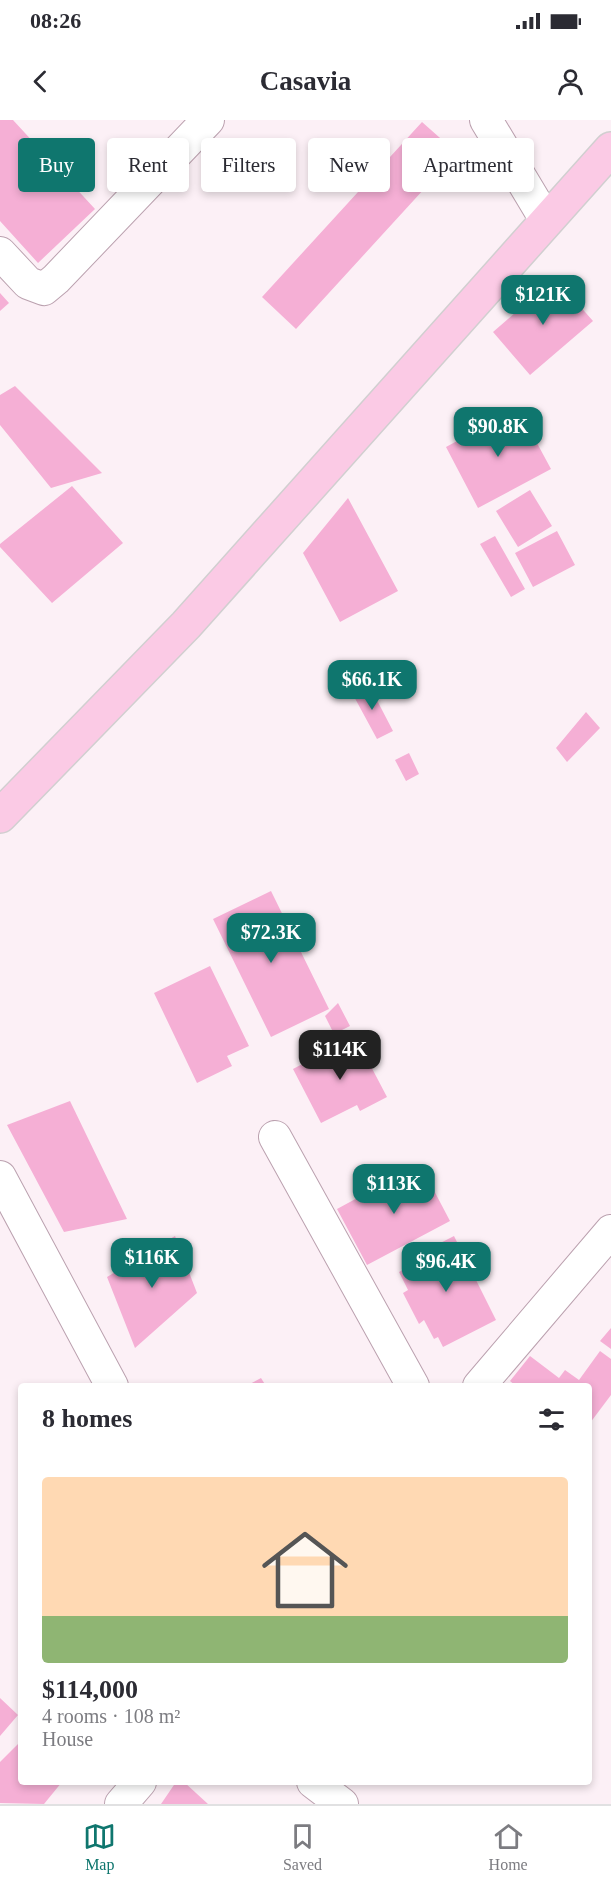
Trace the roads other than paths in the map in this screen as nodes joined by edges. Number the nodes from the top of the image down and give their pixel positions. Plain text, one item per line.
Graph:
1 (208, 120) edge
2 (486, 120) edge
3 (611, 149) edge
4 (546, 220) junction
5 (0, 253) edge
6 (0, 816) edge
7 (275, 1137) dead end
8 (0, 1177) edge
9 (611, 1232) edge
10 (110, 1383) edge
11 (411, 1383) edge
12 (483, 1383) edge
13 (137, 1785) edge
14 (317, 1785) edge
15 (121, 1804) edge
16 (342, 1804) edge

1 - 5 street
2 - 4 street
3 - 4 main road
4 - 6 main road
7 - 11 street
8 - 10 street
9 - 12 street
13 - 15 street
14 - 16 street

